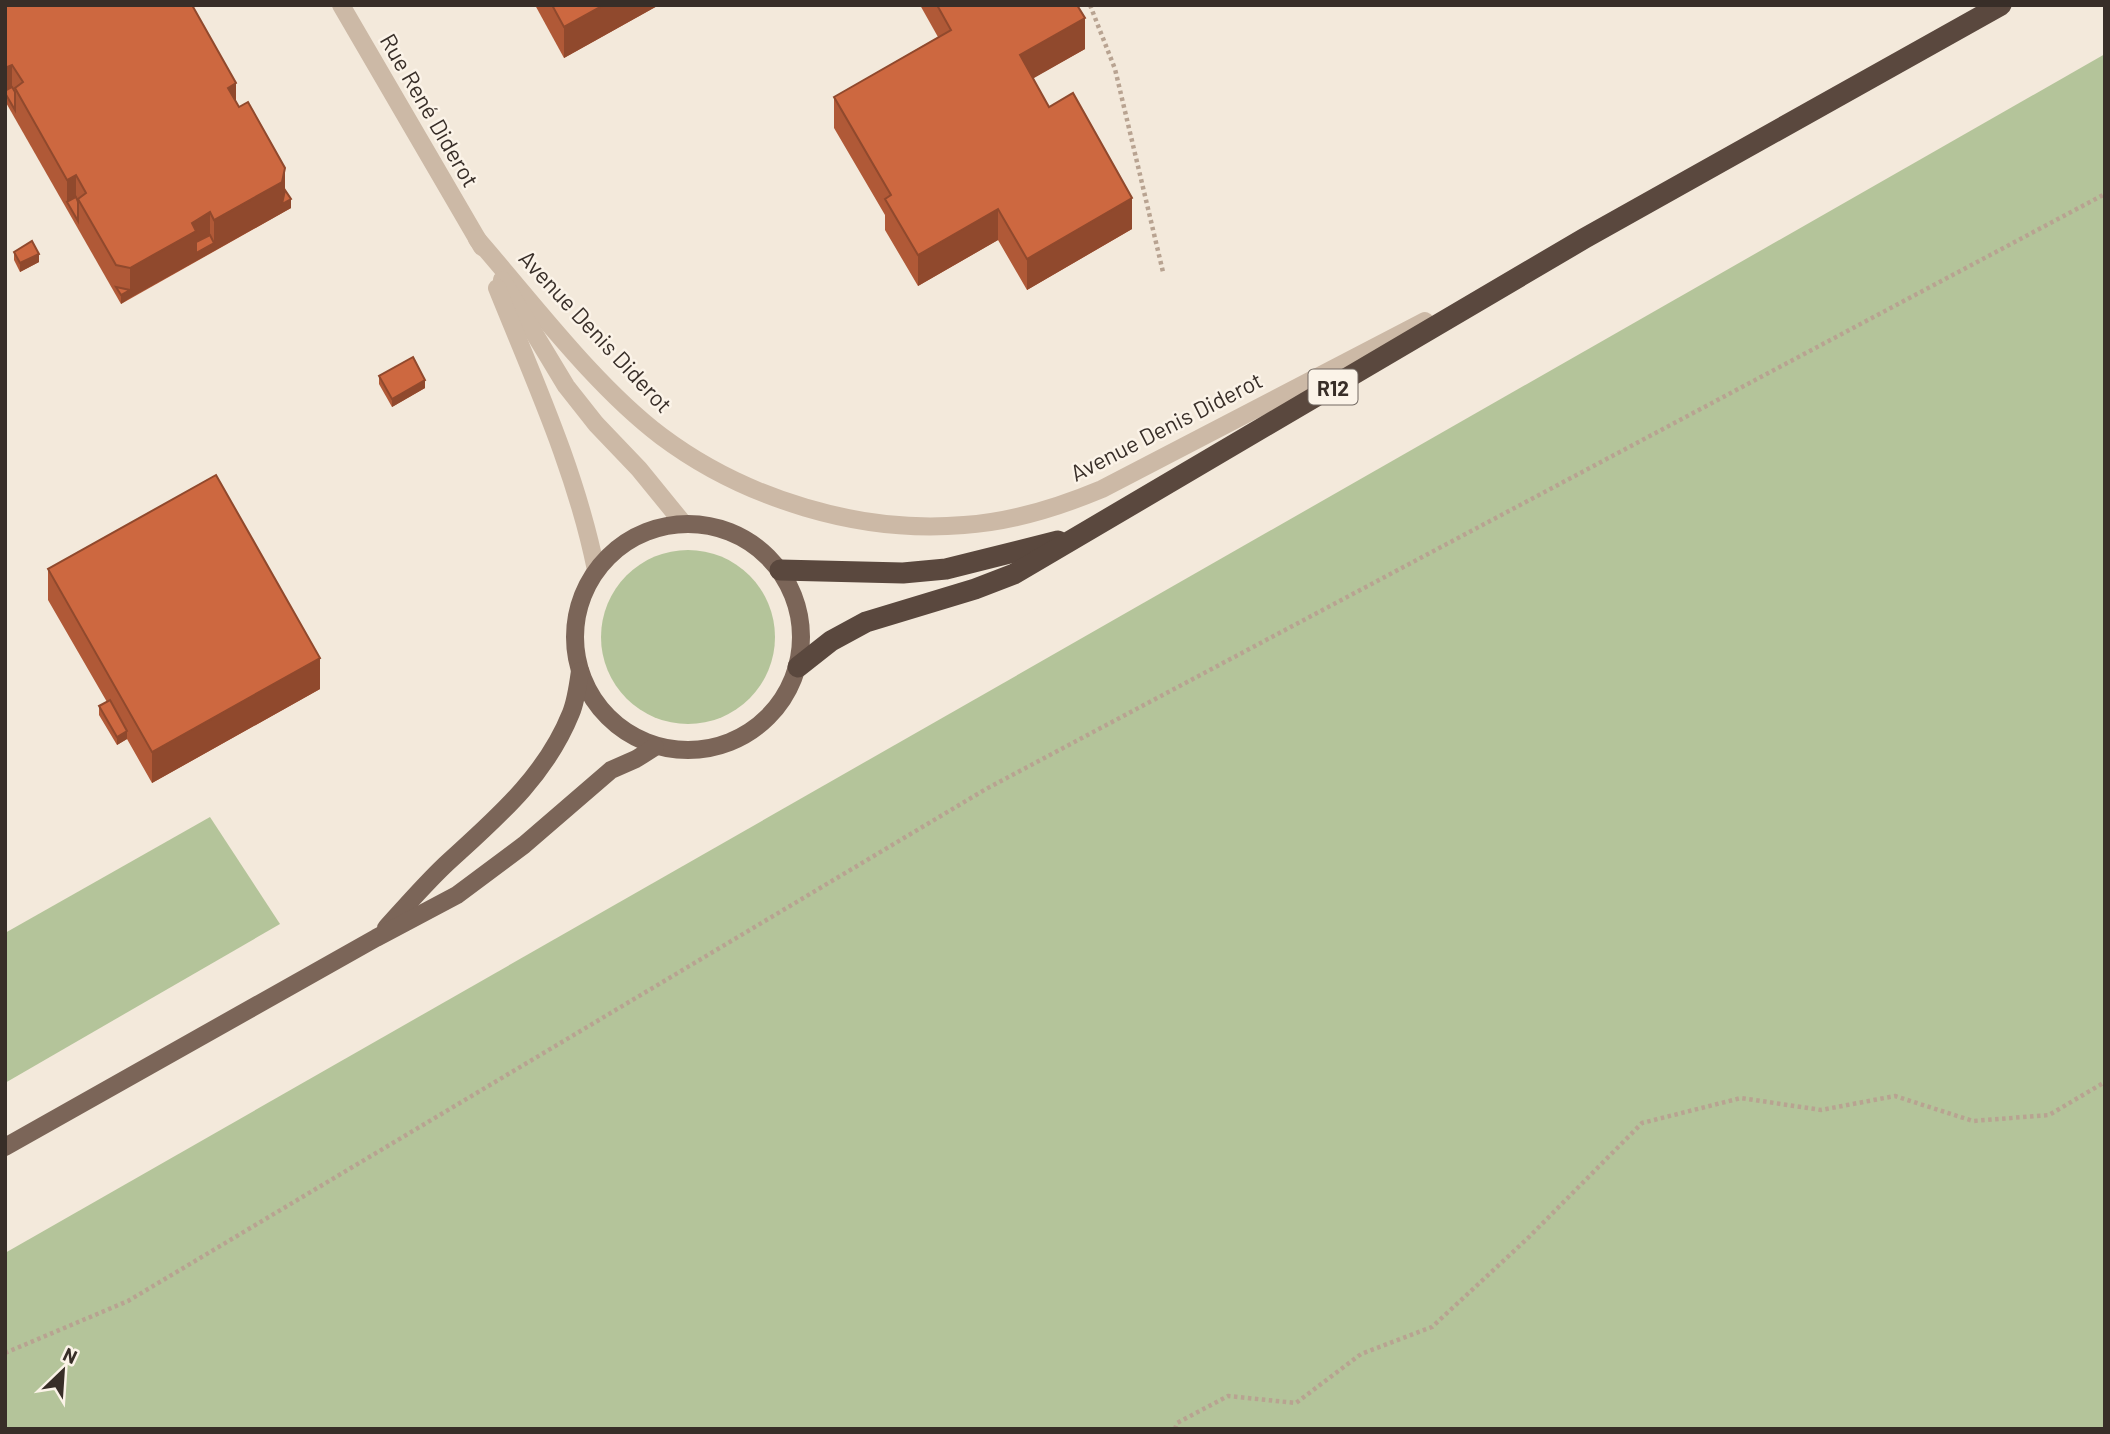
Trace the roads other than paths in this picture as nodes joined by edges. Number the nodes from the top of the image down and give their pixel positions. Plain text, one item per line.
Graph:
1 (341, 5) edge
2 (2001, 5) edge
3 (477, 239) junction
4 (1585, 239) junction
5 (683, 523) junction
6 (1081, 536) junction
7 (596, 570) junction
8 (780, 570) junction
9 (798, 667) junction
10 (580, 671) junction
11 (655, 747) junction
12 (376, 938) junction
13 (5, 1147) edge

1 - 3 street, Rue René Diderot
2 - 4 highway, R12
3 - 4 street, Avenue Denis Diderot
3 - 5 street
3 - 7 street, Avenue Denis Diderot
4 - 6 highway, R12
5 - 7 main road
5 - 8 main road
6 - 8 highway
6 - 9 highway, R12
7 - 10 main road
8 - 9 main road
9 - 11 main road
10 - 11 main road
10 - 12 main road
11 - 12 main road
12 - 13 main road

